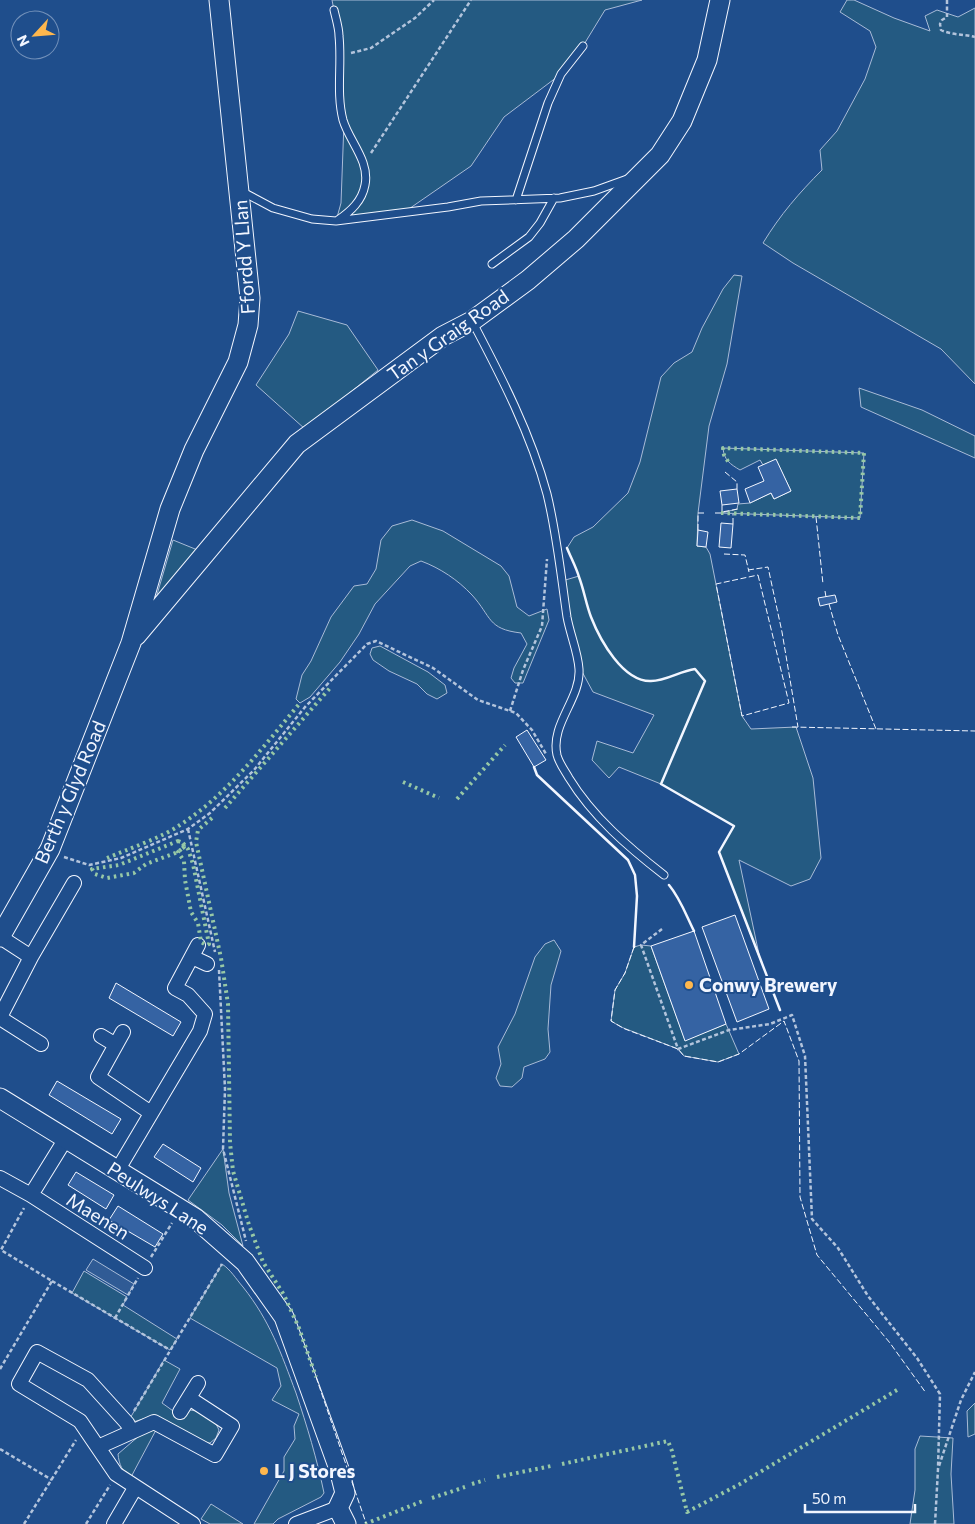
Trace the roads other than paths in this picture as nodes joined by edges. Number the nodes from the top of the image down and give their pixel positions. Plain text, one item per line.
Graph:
1 (219, 0) edge
2 (720, 0) edge
3 (334, 10) dead end
4 (583, 46) dead end
5 (643, 173) junction
6 (238, 189) junction
7 (554, 198) junction
8 (516, 200) junction
9 (336, 221) junction
10 (492, 264) dead end
11 (472, 321) junction
12 (131, 643) junction
13 (664, 875) dead end
14 (74, 883) dead end
15 (0, 937) edge
16 (31, 957) junction
17 (212, 963) road end
18 (0, 1017) edge
19 (123, 1032) dead end
20 (101, 1036) dead end
21 (40, 1044) dead end
22 (116, 1045) junction
23 (0, 1098) edge
24 (151, 1113) junction
25 (65, 1140) junction
26 (117, 1171) junction
27 (0, 1178) edge
28 (31, 1196) junction
29 (145, 1268) dead end
30 (198, 1383) dead end
31 (189, 1398) junction
32 (180, 1412) dead end
33 (130, 1427) junction
34 (98, 1447) junction
35 (135, 1488) junction
36 (342, 1516) edge
37 (114, 1524) edge
38 (192, 1524) edge
39 (296, 1524) edge

1 - 6 street, Ffordd Y Llan
2 - 5 street, Tan y Graig Road
3 - 9 lane
4 - 8 lane
5 - 7 lane
5 - 11 street, Tan y Graig Road
6 - 9 lane
6 - 12 street, Ffordd Y Llan
7 - 8 lane
7 - 10 lane
8 - 9 lane
11 - 12 street, Tan y Graig Road
11 - 13 lane
12 - 15 street, Berth y Glyd Road
14 - 16 street
15 - 16 street
16 - 18 street
17 - 24 street
18 - 21 street
19 - 22 street
20 - 22 street
22 - 24 street
23 - 25 street, Peulwys Lane
24 - 26 street
25 - 26 street, Peulwys Lane
25 - 28 street
26 - 36 street, Peulwys Lane
27 - 28 street, Maenen
28 - 29 street, Maenen
30 - 31 street
31 - 32 street
31 - 33 street
33 - 34 street
33 - 34 street
34 - 35 street
35 - 37 street
35 - 38 street
36 - 39 street

